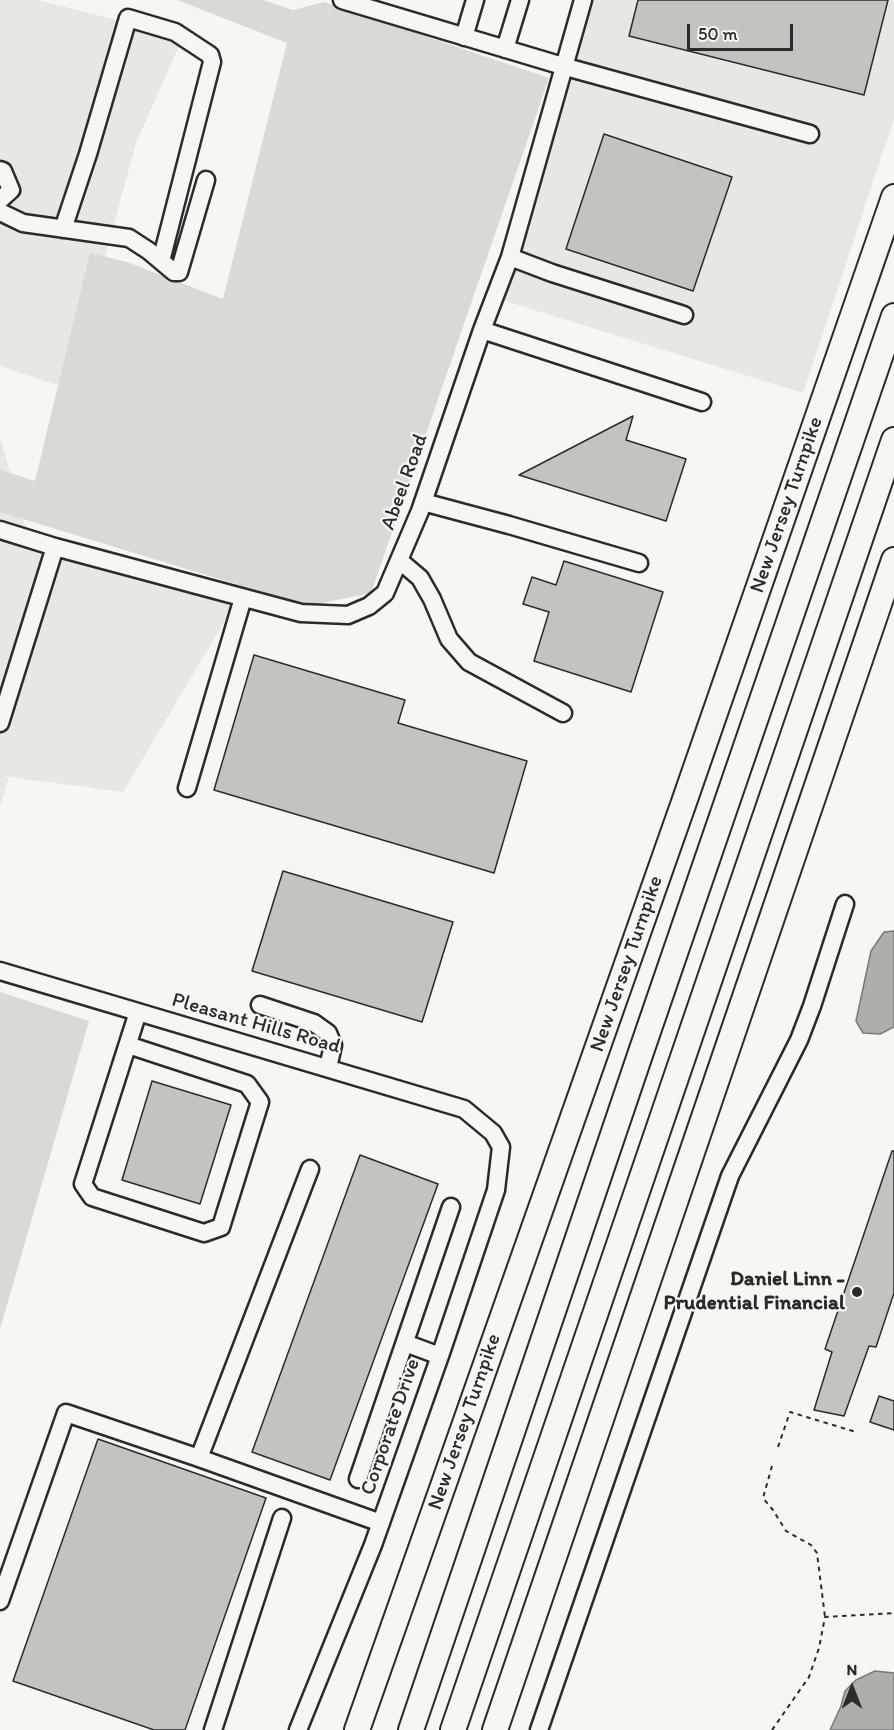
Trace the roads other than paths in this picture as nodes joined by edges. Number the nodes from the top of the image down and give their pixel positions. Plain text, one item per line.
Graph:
1 (342, 0) edge
2 (475, 0) edge
3 (520, 0) edge
4 (583, 0) edge
5 (464, 37) junction
6 (505, 49) junction
7 (566, 67) junction
8 (810, 134) dead end
9 (0, 170) edge
10 (206, 180) dead end
11 (894, 197) edge
12 (0, 200) edge
13 (0, 212) edge
14 (63, 229) junction
15 (510, 257) junction
16 (161, 261) junction
17 (684, 315) dead end
18 (894, 316) edge
19 (482, 330) junction
20 (702, 402) dead end
21 (894, 440) edge
22 (423, 502) junction
23 (0, 530) edge
24 (55, 547) junction
25 (894, 560) edge
26 (400, 561) junction
27 (639, 563) dead end
28 (243, 598) junction
29 (563, 713) dead end
30 (0, 723) edge
31 (187, 789) dead end
32 (845, 904) dead end
33 (0, 971) edge
34 (260, 1005) dead end
35 (138, 1012) junction
36 (128, 1046) junction
37 (328, 1068) junction
38 (493, 1133) joint
39 (310, 1169) dead end
40 (450, 1207) dead end
41 (405, 1343) junction
42 (440, 1356) junction
43 (199, 1458) junction
44 (358, 1479) dead end
45 (282, 1518) dead end
46 (381, 1523) junction
47 (0, 1601) edge
48 (213, 1730) edge
49 (298, 1730) edge
50 (357, 1730) edge
51 (411, 1730) edge
52 (453, 1730) edge
53 (495, 1730) edge
54 (540, 1730) edge

1 - 5 street
2 - 5 street
3 - 6 street
4 - 7 street, Abeel Road
5 - 6 street
6 - 7 street
7 - 8 street
7 - 15 street, Abeel Road
9 - 12 street
10 - 16 street
11 - 50 highway, New Jersey Turnpike
13 - 14 street
14 - 16 street
14 - 16 street
15 - 17 street
15 - 19 street, Abeel Road
18 - 51 highway, New Jersey Turnpike
19 - 20 street
19 - 22 street, Abeel Road
21 - 52 highway
22 - 26 street, Abeel Road
22 - 27 street
23 - 24 street, Abeel Road
24 - 28 street, Abeel Road
24 - 30 street
25 - 53 highway
26 - 28 street, Abeel Road
26 - 29 street
28 - 31 street
32 - 54 street
33 - 35 street, Pleasant Hills Road
34 - 37 street
35 - 36 street
35 - 37 street, Pleasant Hills Road
36 - 36 street
37 - 38 street, Pleasant Hills Road
38 - 42 street, Corporate Drive
39 - 43 street
40 - 41 street
41 - 42 street
41 - 44 street
42 - 46 street, Corporate Drive
43 - 46 street
43 - 47 street
45 - 48 street
46 - 49 street, Corporate Drive

